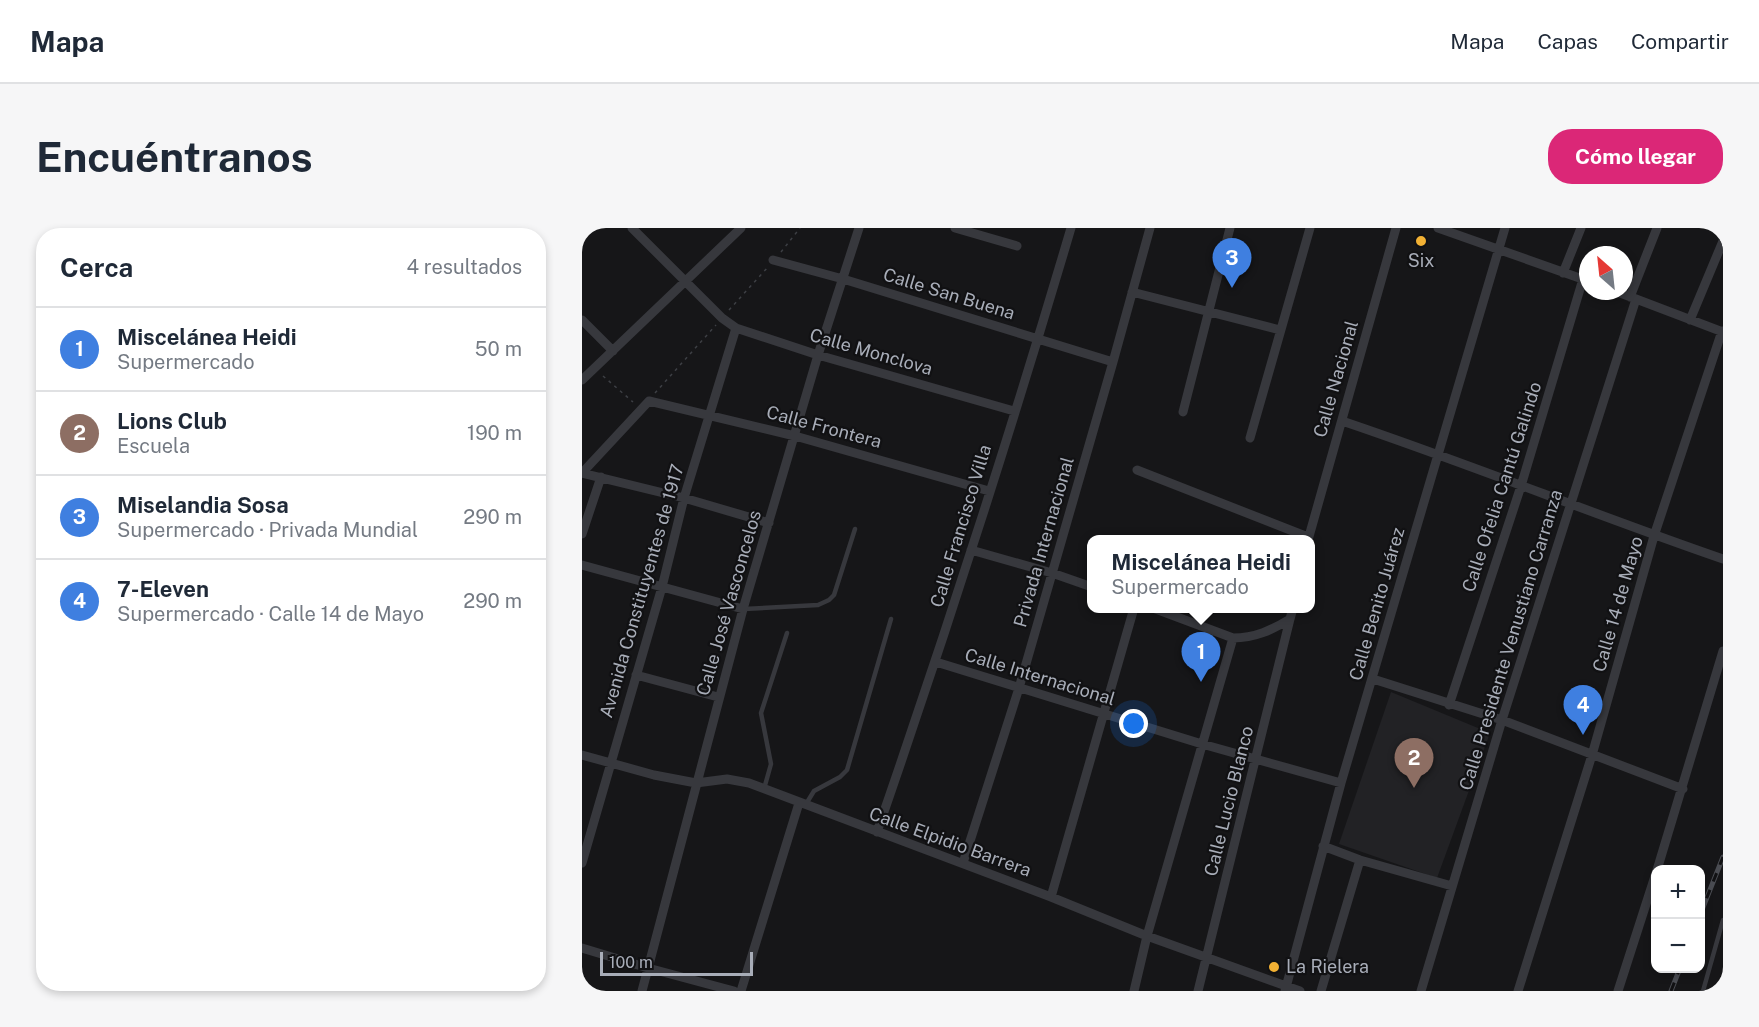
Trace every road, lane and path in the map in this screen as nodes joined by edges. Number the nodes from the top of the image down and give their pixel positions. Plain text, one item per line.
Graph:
1 (632, 228) edge
2 (741, 228) edge
3 (800, 228) edge
4 (859, 228) edge
5 (955, 228) edge
6 (1071, 228) edge
7 (1150, 228) edge
8 (1230, 228) edge
9 (1310, 228) edge
10 (1395, 228) edge
11 (1438, 228) edge
12 (1505, 228) edge
13 (1581, 228) edge
14 (1657, 228) edge
15 (1723, 241) edge
16 (1017, 246) dead end
17 (1498, 249) junction
18 (773, 260) junction
19 (1563, 273) junction
20 (1579, 278) edge
21 (843, 279) junction
22 (686, 282) junction
23 (1131, 292) junction
24 (1633, 298) joint
25 (1580, 300) edge
26 (1632, 300) edge
27 (1209, 313) junction
28 (722, 318) junction
29 (582, 320) edge
30 (1690, 320) junction
31 (736, 328) junction
32 (1280, 330) junction
33 (1722, 331) edge
34 (1039, 338) junction
35 (614, 351) junction
36 (818, 355) junction
37 (1113, 362) junction
38 (594, 369) junction
39 (582, 380) edge
40 (649, 401) junction
41 (641, 409) junction
42 (1014, 411) junction
43 (1183, 412) dead end
44 (709, 414) junction
45 (1342, 421) junction
46 (795, 436) junction
47 (1250, 438) dead end
48 (1438, 453) junction
49 (1137, 470) dead end
50 (582, 473) edge
51 (601, 477) junction
52 (1521, 486) junction
53 (989, 491) junction
54 (684, 498) junction
55 (1570, 505) junction
56 (769, 523) junction
57 (855, 530) dead end
58 (582, 534) edge
59 (1300, 535) edge
60 (1309, 535) edge
61 (1654, 536) junction
62 (971, 550) junction
63 (1723, 559) edge
64 (582, 565) edge
65 (1052, 573) junction
66 (1087, 585) edge
67 (662, 587) junction
68 (743, 609) junction
69 (1133, 613) edge
70 (1164, 613) edge
71 (1292, 613) edge
72 (891, 619) dead end
73 (1290, 619) junction
74 (787, 633) dead end
75 (1233, 638) junction
76 (1723, 651) edge
77 (936, 662) junction
78 (636, 675) junction
79 (1373, 679) junction
80 (1018, 688) junction
81 (718, 697) junction
82 (1449, 705) junction
83 (1104, 714) junction
84 (1502, 720) junction
85 (1202, 744) junction
86 (582, 754) edge
87 (1592, 755) junction
88 (1256, 759) junction
89 (610, 763) junction
90 (696, 783) junction
91 (1341, 783) junction
92 (764, 789) junction
93 (1683, 789) junction
94 (802, 804) junction
95 (877, 832) junction
96 (1323, 846) junction
97 (1360, 860) junction
98 (582, 863) edge
99 (963, 863) junction
100 (1658, 865) edge
101 (1452, 886) junction
102 (1651, 887) edge
103 (1051, 897) junction
104 (1723, 920) edge
105 (1147, 936) junction
106 (582, 948) edge
107 (1207, 958) junction
108 (648, 968) junction
109 (1286, 988) edge
110 (642, 991) edge
111 (734, 991) edge
112 (741, 991) edge
113 (1134, 991) edge
114 (1197, 991) edge
115 (1300, 991) edge
116 (1321, 991) edge
117 (1421, 991) edge
118 (1518, 991) edge
119 (1618, 991) edge
120 (1703, 991) edge

1 - 22 street, Calle Monclova
2 - 22 street
3 - 18 path
4 - 21 street, Calle José Vasconcelos
5 - 16 street
6 - 34 street, Calle Francisco Villa
7 - 23 street, Privada Internacional
8 - 27 street
9 - 32 street
10 - 45 street, Calle Nacional
11 - 17 street
12 - 17 street, Calle Benito Juárez
13 - 19 street
14 - 24 street, Calle Presidente Venustiano Carranza
15 - 30 street
17 - 19 street
17 - 48 street, Calle Benito Juárez
18 - 21 street, Calle San Buena
18 - 28 path
19 - 20 street
21 - 34 street, Calle San Buena
21 - 36 street, Calle José Vasconcelos
22 - 28 street, Calle Monclova
22 - 35 street
23 - 27 street
23 - 37 street, Privada Internacional
24 - 30 street
25 - 52 street, Calle Ofelia Cantú Galindo
26 - 55 street, Calle Presidente Venustiano Carranza
27 - 32 street
27 - 43 street
28 - 31 street, Calle Monclova
28 - 40 path
29 - 35 street
30 - 33 street
31 - 36 street, Calle Monclova
31 - 44 street, Avenida Constituyentes de 1917
32 - 47 street
33 - 61 street, Calle 14 de Mayo
34 - 37 street, Calle San Buena
34 - 42 street, Calle Francisco Villa
35 - 38 street
36 - 42 street, Calle Monclova
36 - 46 street, Calle José Vasconcelos
37 - 65 street, Privada Internacional
38 - 39 street
38 - 41 path
40 - 41 street
40 - 44 street, Calle Frontera
41 - 50 street
42 - 53 street, Calle Francisco Villa
44 - 46 street, Calle Frontera
44 - 54 street, Avenida Constituyentes de 1917
45 - 48 street
45 - 60 street, Calle Nacional
46 - 53 street, Calle Frontera
46 - 56 street, Calle José Vasconcelos
48 - 52 street
48 - 79 street, Calle Benito Juárez
49 - 59 street
50 - 51 street
51 - 54 street
51 - 58 street
52 - 55 street
52 - 82 street, Calle Ofelia Cantú Galindo
53 - 62 street, Calle Francisco Villa
54 - 56 street
54 - 67 street, Avenida Constituyentes de 1917
55 - 61 street
55 - 84 street, Calle Presidente Venustiano Carranza
56 - 68 street, Calle José Vasconcelos
57 - 68 lane
61 - 63 street
61 - 87 street, Calle 14 de Mayo
62 - 65 street
62 - 77 street, Calle Francisco Villa
64 - 67 street
65 - 66 street
65 - 80 street, Privada Internacional
67 - 68 street
67 - 78 street, Avenida Constituyentes de 1917
68 - 81 street, Calle José Vasconcelos
69 - 83 street
70 - 75 street
71 - 73 street
72 - 94 lane
73 - 75 street
73 - 88 street, Calle Lucio Blanco
74 - 92 lane
75 - 85 street
76 - 93 street
77 - 80 street, Calle Internacional
77 - 95 street, Calle Francisco Villa
78 - 81 street
78 - 89 street, Avenida Constituyentes de 1917
79 - 82 street
79 - 91 street, Calle Benito Juárez
80 - 83 street, Calle Internacional
80 - 99 street, Privada Internacional
81 - 90 street, Calle José Vasconcelos
82 - 84 street
83 - 85 street, Calle Internacional
83 - 103 street
84 - 87 street
84 - 101 street, Calle Presidente Venustiano Carranza
85 - 88 street, Calle Internacional
85 - 105 street
86 - 89 street, Calle Elpidio Barrera
87 - 93 street
87 - 118 street, Calle 14 de Mayo
88 - 91 street, Calle Internacional
88 - 107 street, Calle Lucio Blanco
89 - 90 street, Calle Elpidio Barrera
89 - 98 street, Avenida Constituyentes de 1917
90 - 92 street, Calle Elpidio Barrera
90 - 108 street, Calle José Vasconcelos
91 - 96 street, Calle Benito Juárez
92 - 94 street, Calle Elpidio Barrera
93 - 100 street
94 - 95 street, Calle Elpidio Barrera
94 - 112 street
95 - 99 street, Calle Elpidio Barrera
96 - 97 street
96 - 109 street, Calle Benito Juárez
97 - 101 street
97 - 116 street
99 - 103 street, Calle Elpidio Barrera
101 - 117 street, Calle Presidente Venustiano Carranza
102 - 119 street
103 - 105 street, Calle Elpidio Barrera
104 - 120 lane
105 - 107 street, Calle Elpidio Barrera
105 - 113 street
106 - 108 street
107 - 109 street, Calle Elpidio Barrera
107 - 114 street, Calle Lucio Blanco
108 - 110 street, Calle José Vasconcelos
108 - 111 street
109 - 115 street, Calle Elpidio Barrera

